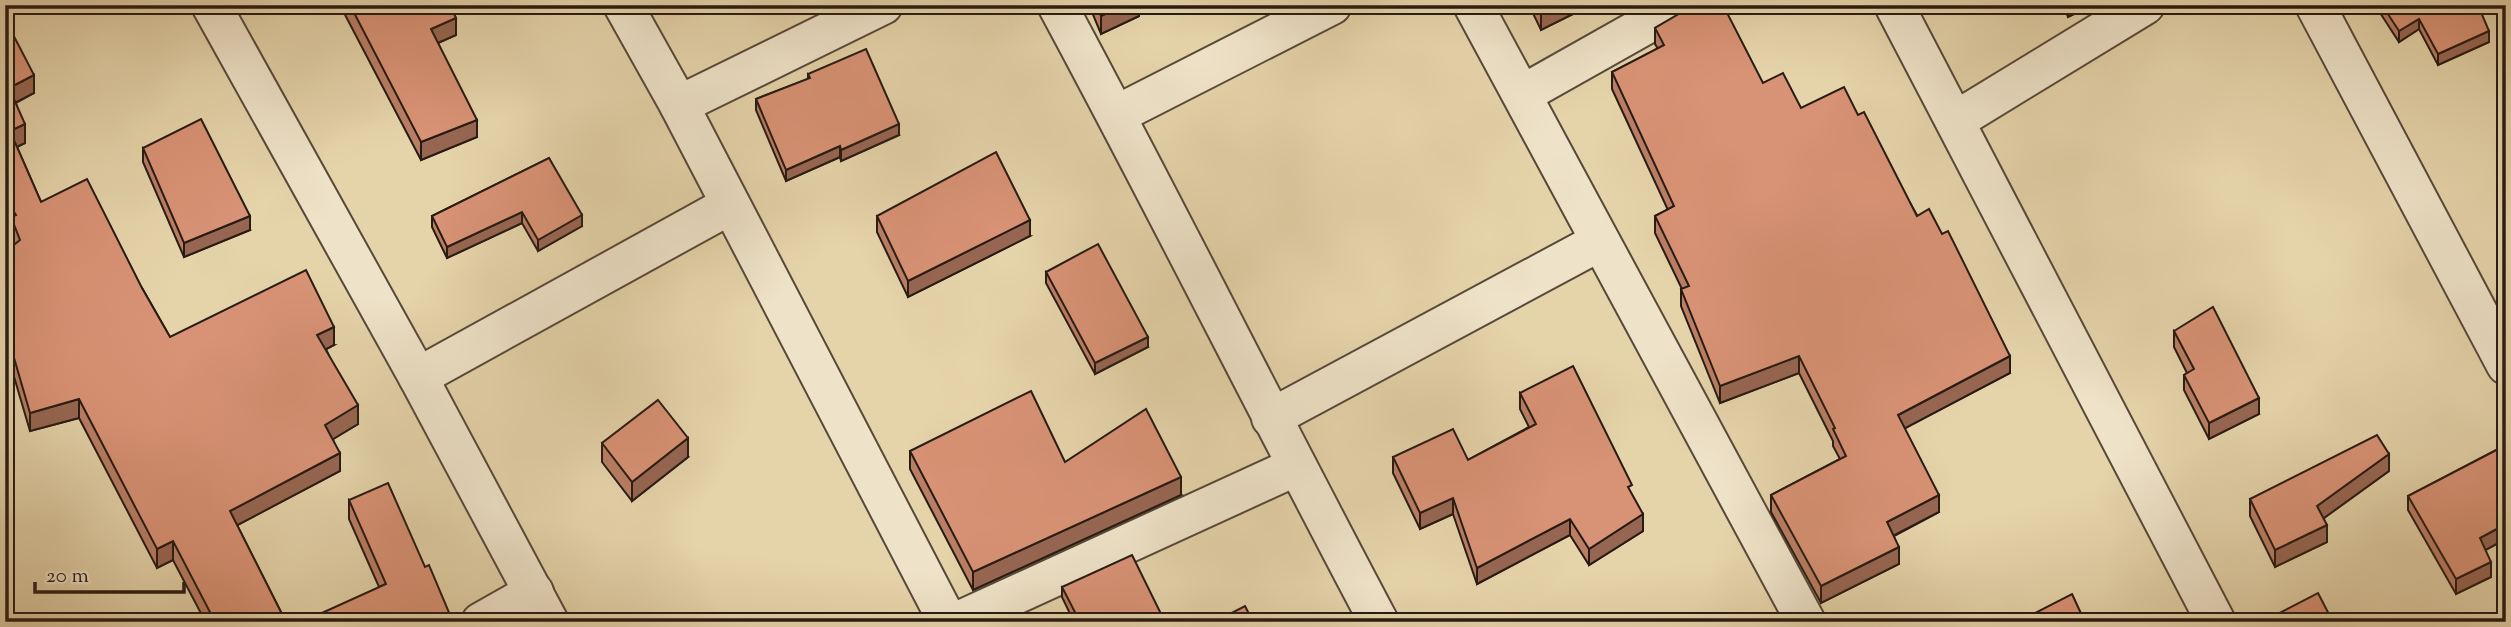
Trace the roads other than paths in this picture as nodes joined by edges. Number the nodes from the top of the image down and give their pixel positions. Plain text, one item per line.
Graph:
1 (624, 5) edge
2 (883, 5) edge
3 (1057, 5) edge
4 (1332, 5) edge
5 (1473, 5) edge
6 (1681, 5) edge
7 (1894, 5) edge
8 (2146, 5) edge
9 (2315, 5) edge
10 (213, 6) edge
11 (1523, 94) junction
12 (679, 105) junction
13 (1116, 115) junction
14 (1955, 121) junction
15 (730, 205) junction
16 (1599, 242) junction
17 (2506, 365) edge
18 (418, 377) junction
19 (1271, 418) junction
20 (1297, 466) junction
21 (542, 607) edge
22 (481, 622) edge
23 (948, 622) edge
24 (956, 622) edge
25 (1379, 622) edge
26 (1807, 622) edge
27 (2216, 622) edge

1 - 12 street
2 - 12 street
3 - 13 street
4 - 13 street
5 - 11 street
6 - 11 street
7 - 14 street
8 - 14 street
9 - 17 street
10 - 18 street
11 - 16 street
12 - 15 street
13 - 19 street
14 - 27 street
15 - 18 street
15 - 23 street
16 - 19 street
16 - 26 street
18 - 21 street
19 - 20 street
20 - 24 street
20 - 25 street
21 - 22 street

